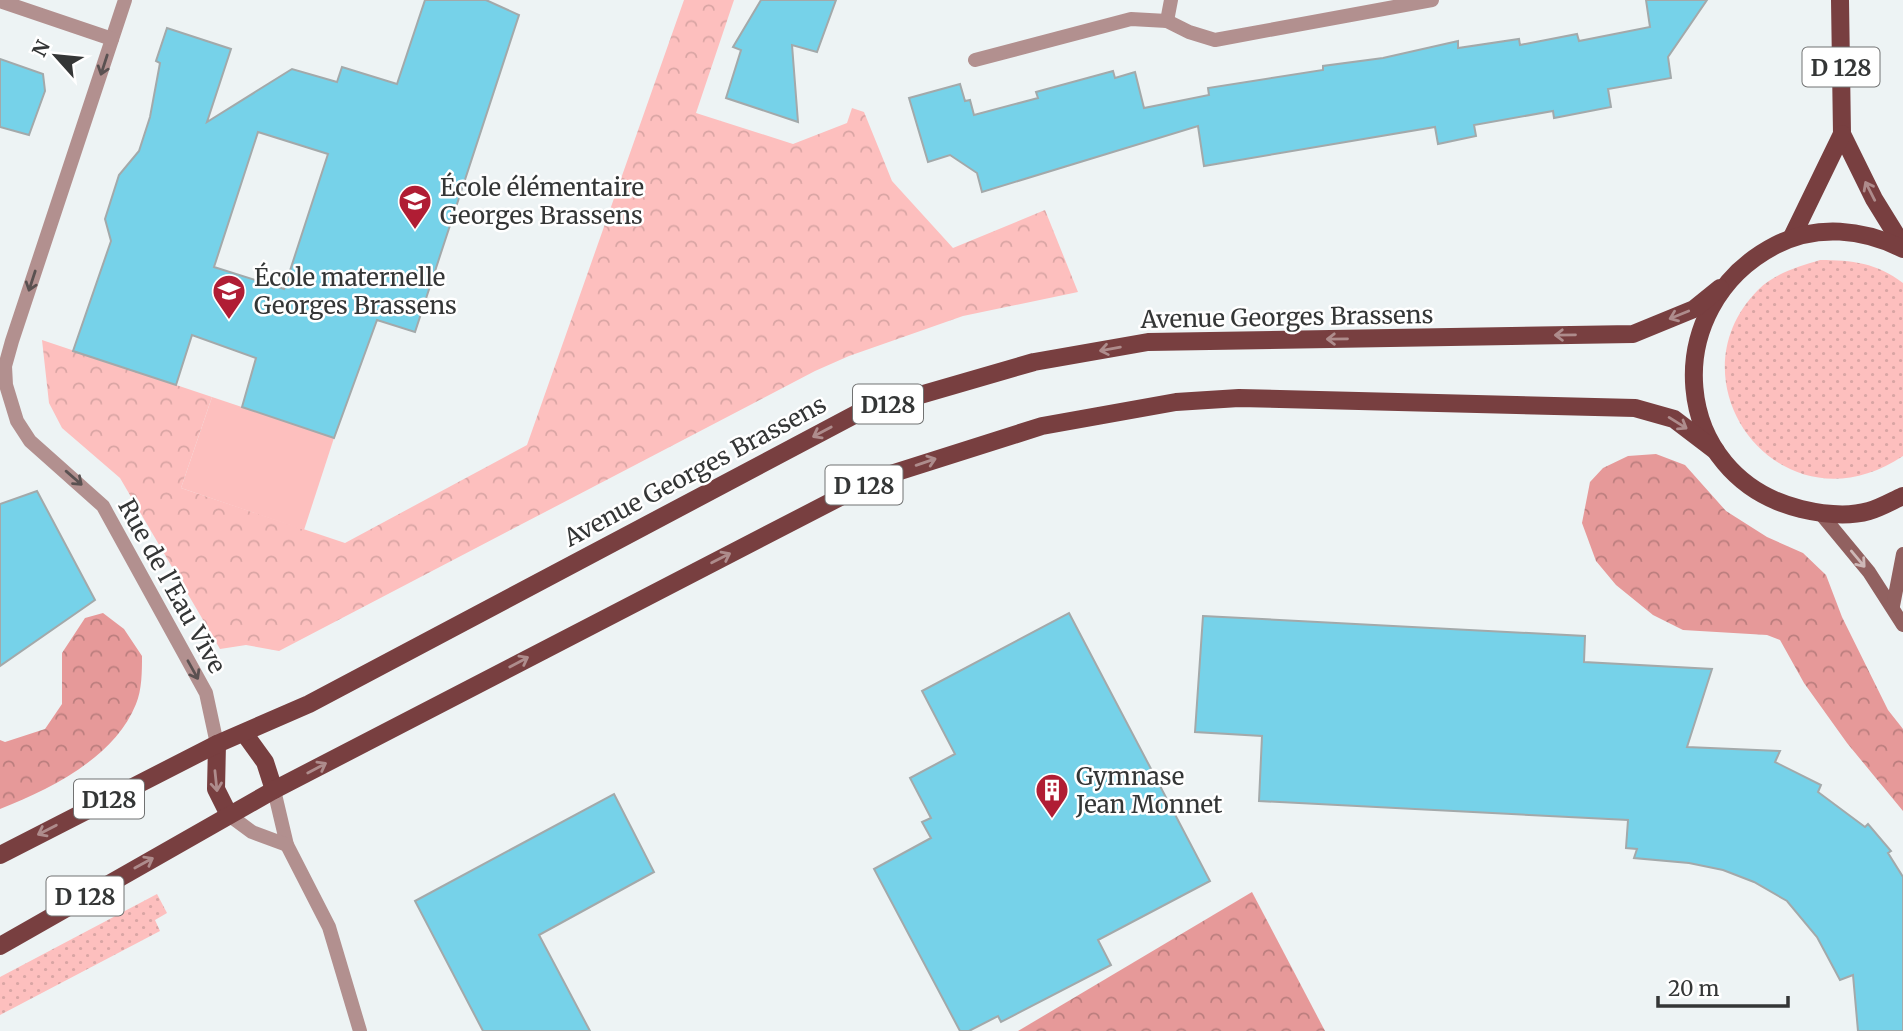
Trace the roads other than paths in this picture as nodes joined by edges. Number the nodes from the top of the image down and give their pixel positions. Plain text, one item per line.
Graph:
1 (125, 0) edge
2 (1171, 0) edge
3 (1432, 0) edge
4 (1840, 0) edge
5 (0, 1) edge
6 (1167, 21) junction
7 (112, 39) junction
8 (975, 60) dead end
9 (1842, 134) junction
10 (1792, 237) junction
11 (1903, 248) edge
12 (1720, 288) junction
13 (1716, 451) junction
14 (1903, 496) edge
15 (1821, 514) junction
16 (1903, 554) edge
17 (1893, 606) junction
18 (1903, 625) edge
19 (244, 733) junction
20 (217, 744) junction
21 (274, 790) junction
22 (229, 815) junction
23 (287, 845) junction
24 (0, 855) edge
25 (0, 946) edge
26 (360, 1031) edge

1 - 7 street, Rue de l'Eau Vive
2 - 6 street
3 - 6 street
4 - 9 main road, D 128
5 - 7 street
6 - 8 street
7 -> 20 street, Rue de l'Eau Vive
9 - 10 main road, D 128
11 -> 9 main road, D 128
10 - 11 main road
10 - 12 main road
12 - 13 main road
12 -> 19 main road, Avenue Georges Brassens / D128
13 - 15 main road
21 -> 13 main road, D 128
14 - 15 main road
15 -> 17 street
16 - 17 street
17 - 18 street
19 - 20 main road, Avenue Georges Brassens / D128
19 - 21 main road
20 -> 22 main road
20 -> 24 main road, Avenue Georges Brassens / D128
21 - 22 main road, D 128
21 - 23 street
22 - 23 street
25 -> 22 main road, D 128
23 - 26 street

